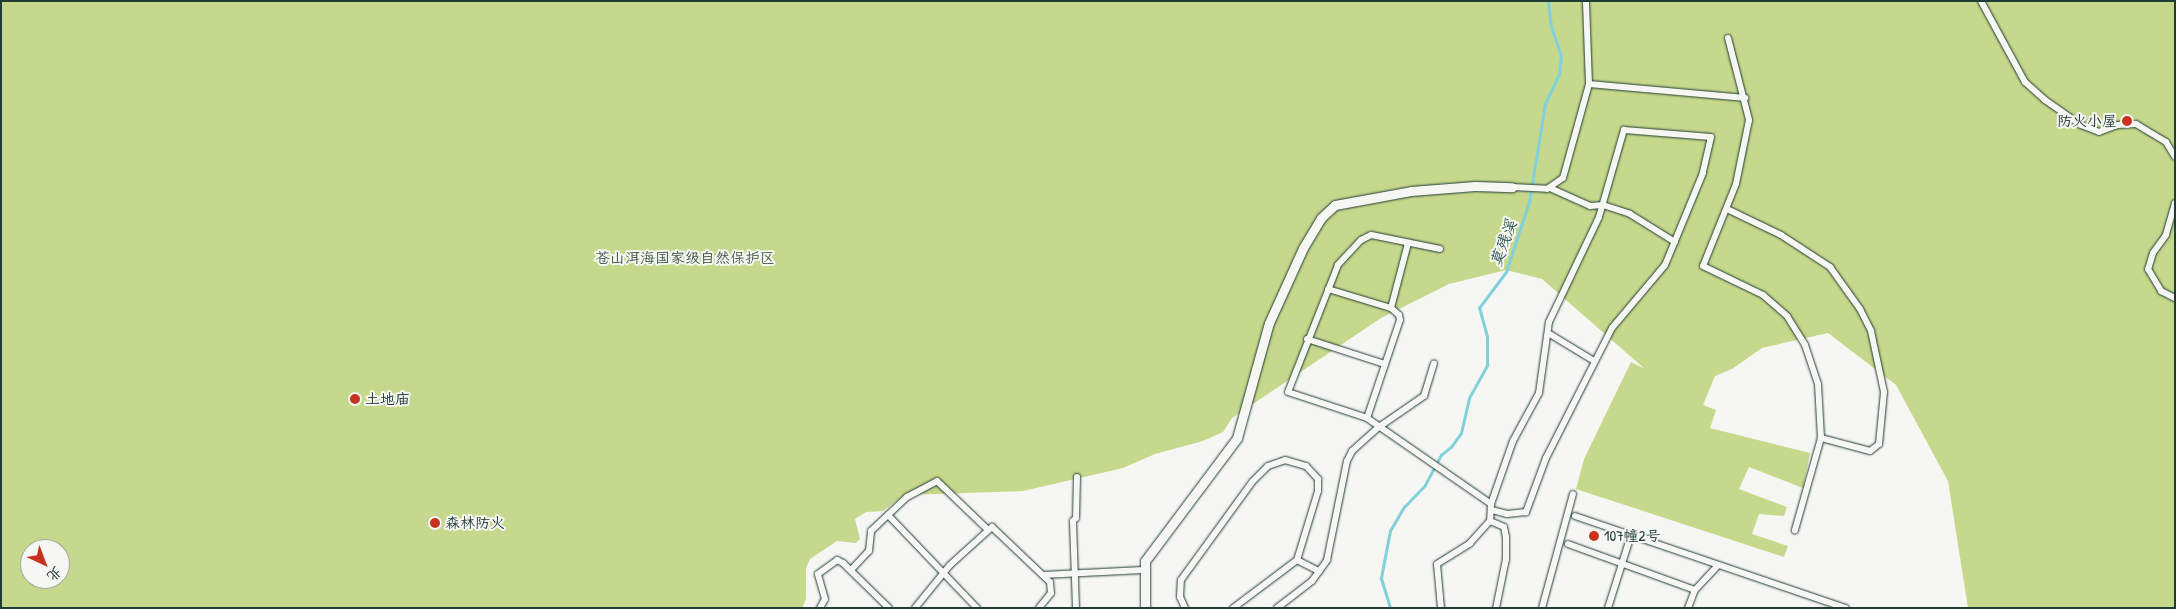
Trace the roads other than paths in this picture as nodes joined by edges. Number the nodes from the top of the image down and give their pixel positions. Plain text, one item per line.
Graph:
1 (1586, 1) edge
2 (1981, 1) edge
3 (1728, 38) dead end
4 (1589, 84) junction
5 (1745, 98) junction
6 (2175, 157) edge
7 (1512, 187) joint
8 (1548, 189) junction
9 (2175, 203) edge
10 (1603, 205) junction
11 (1727, 209) junction
12 (1408, 242) junction
13 (1676, 242) junction
14 (1440, 249) dead end
15 (1328, 290) junction
16 (2175, 298) edge
17 (1391, 308) junction
18 (1548, 333) junction
19 (1307, 339) junction
20 (1594, 361) junction
21 (1385, 364) junction
22 (1434, 364) dead end
23 (1367, 418) junction
24 (1379, 427) junction
25 (1821, 438) junction
26 (1077, 477) dead end
27 (1572, 494) dead end
28 (1492, 507) junction
29 (1507, 514) junction
30 (888, 515) junction
31 (1575, 516) dead end
32 (1490, 521) junction
33 (1504, 528) junction
34 (987, 529) junction
35 (1795, 530) dead end
36 (1631, 535) junction
37 (1568, 544) dead end
38 (1297, 560) junction
39 (1622, 564) junction
40 (1718, 565) junction
41 (851, 570) junction
42 (1143, 570) junction
43 (1320, 571) junction
44 (943, 573) junction
45 (1075, 573) junction
46 (1043, 575) junction
47 (1695, 590) junction
48 (820, 608) edge
49 (889, 608) edge
50 (915, 608) edge
51 (977, 608) edge
52 (1039, 608) edge
53 (1076, 608) edge
54 (1145, 608) edge
55 (1185, 608) edge
56 (1233, 608) edge
57 (1277, 608) edge
58 (1441, 608) edge
59 (1496, 608) edge
60 (1542, 608) edge
61 (1608, 608) edge
62 (1688, 608) edge
63 (1846, 608) edge

1 - 4 street
2 - 6 street
3 - 5 street
4 - 5 street
4 - 8 street
5 - 11 street
7 - 8 street
7 - 42 street
8 - 10 street
9 - 16 street
10 - 13 street
10 - 13 street
10 - 18 street
11 - 25 street
11 - 25 street
12 - 14 street
12 - 15 street
12 - 17 street
13 - 20 street
15 - 17 street
15 - 19 street
17 - 21 street
18 - 20 street
18 - 28 street
19 - 21 street
19 - 23 street
20 - 29 street
21 - 23 street
22 - 24 street
23 - 24 street
24 - 28 street
24 - 43 street
25 - 35 street
26 - 45 street
27 - 60 street
28 - 29 street
28 - 32 street
29 - 33 street
30 - 34 street
30 - 41 street
30 - 44 street
31 - 36 street
32 - 33 street
32 - 58 street
33 - 59 street
34 - 44 street
34 - 46 street
36 - 39 street
36 - 40 street
37 - 39 street
38 - 43 street
38 - 55 street
38 - 56 street
39 - 47 street
39 - 61 street
40 - 47 street
40 - 63 street
41 - 48 street
41 - 49 street
42 - 45 street
42 - 54 street
43 - 57 street
44 - 50 street
44 - 51 street
45 - 46 street
45 - 53 street
46 - 52 street
47 - 62 street

